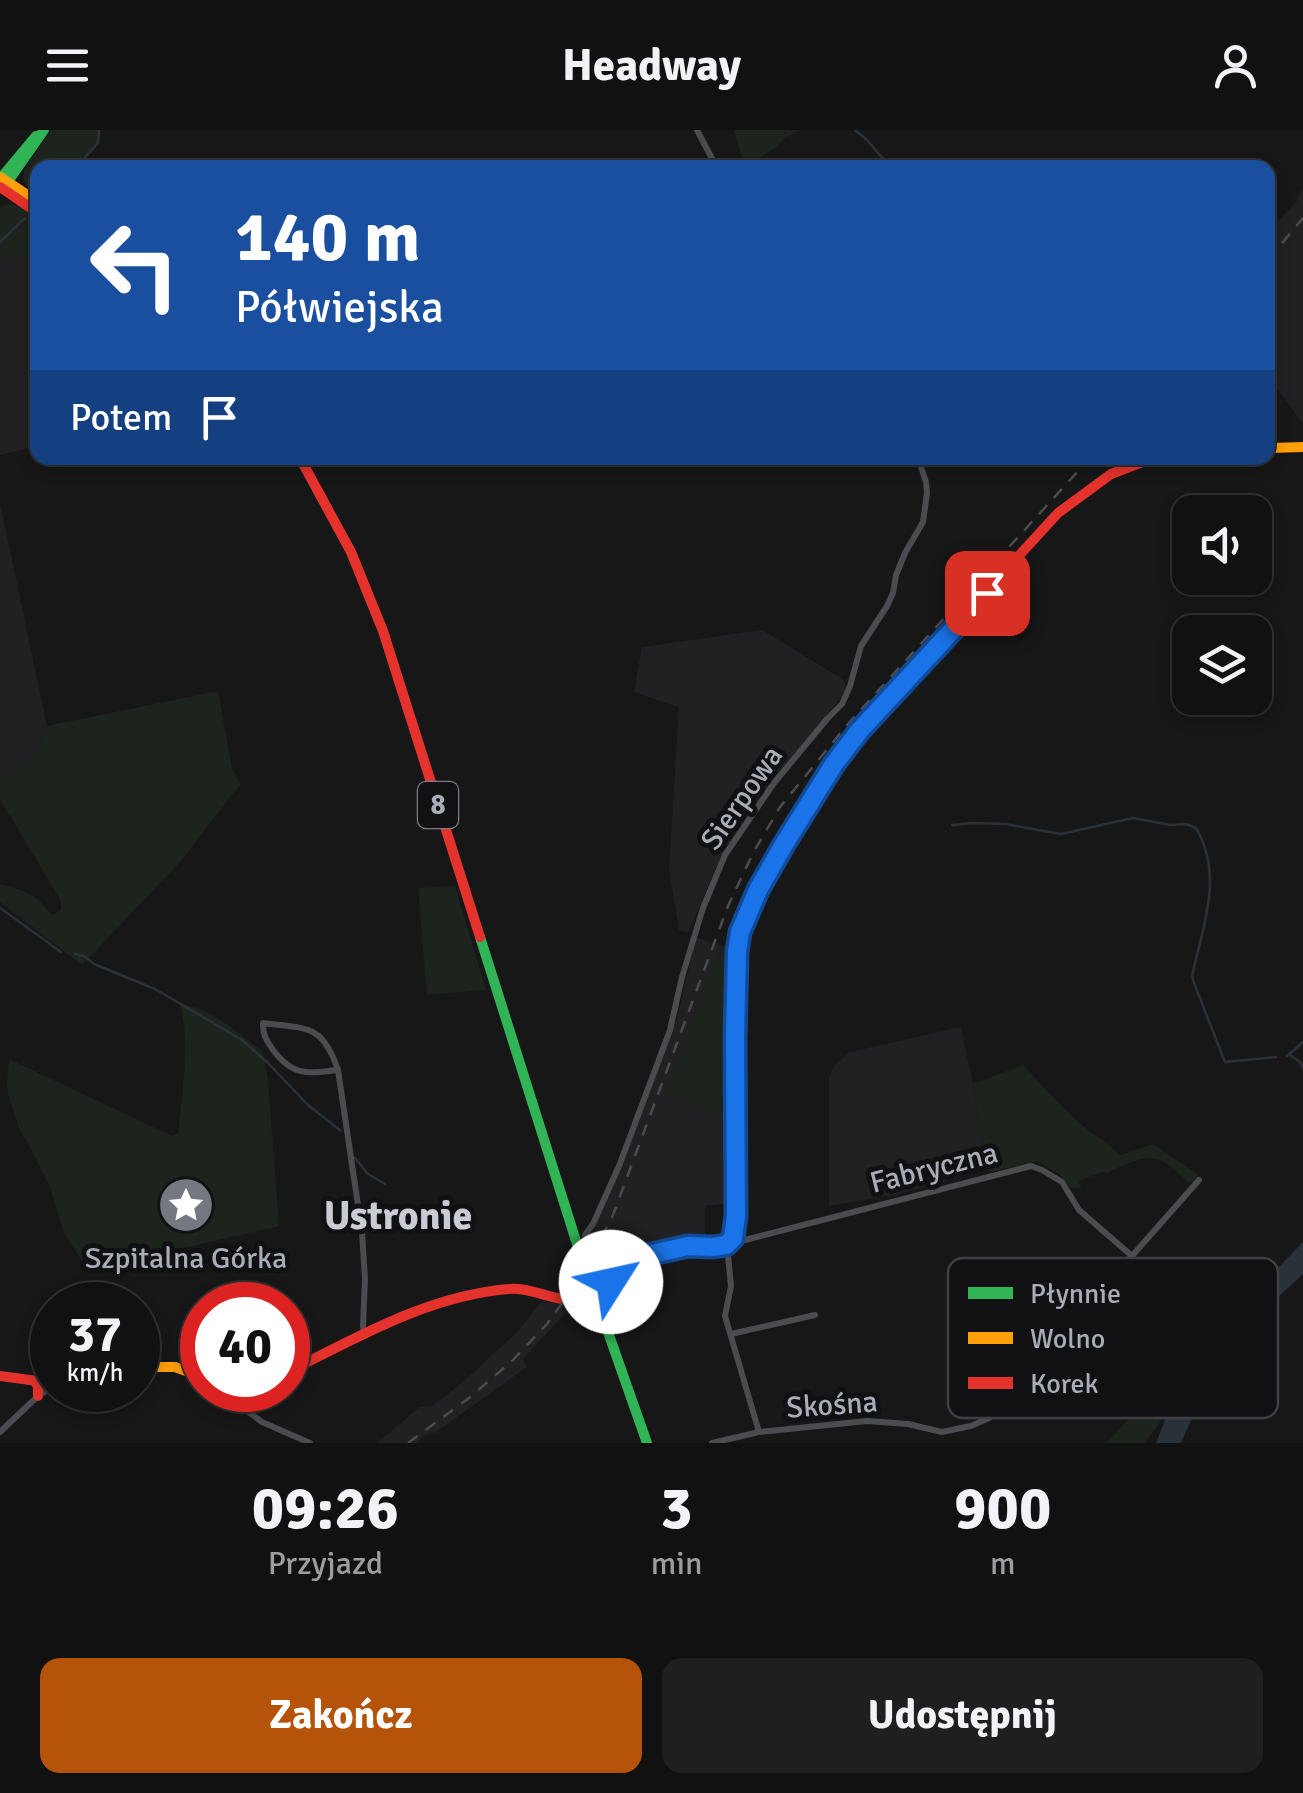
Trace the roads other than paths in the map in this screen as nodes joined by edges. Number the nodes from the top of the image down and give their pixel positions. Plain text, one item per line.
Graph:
1 (43, 130) edge
2 (697, 130) edge
3 (712, 160) edge
4 (2, 183) edge
5 (30, 198) edge
6 (30, 206) edge
7 (1303, 447) edge
8 (1275, 448) edge
9 (304, 465) edge
10 (920, 465) edge
11 (1134, 465) edge
12 (338, 1070) junction
13 (1198, 1180) dead end
14 (585, 1235) dead end
15 (730, 1241) junction
16 (1132, 1256) joint
17 (814, 1315) dead end
18 (365, 1334) junction
19 (731, 1334) junction
20 (310, 1361) edge
21 (0, 1376) edge
22 (30, 1380) edge
23 (30, 1404) edge
24 (249, 1412) edge
25 (989, 1418) edge
26 (0, 1432) edge
27 (759, 1432) junction
28 (310, 1443) edge
29 (647, 1443) edge
30 (712, 1443) edge

1 - 4 main road
2 - 3 street
4 - 5 main road
4 - 6 main road
7 - 8 main road
9 - 29 main road, 8
10 - 14 street, Sierpowa
11 - 15 main road
12 - 12 street
12 - 18 street
13 - 16 street
15 - 16 street, Fabryczna
15 - 18 main road
15 - 19 street
17 - 19 street
18 - 20 main road
19 - 27 street
21 - 22 main road
23 - 26 street
24 - 28 street
25 - 27 street, Skośna
27 - 30 street, Skośna

